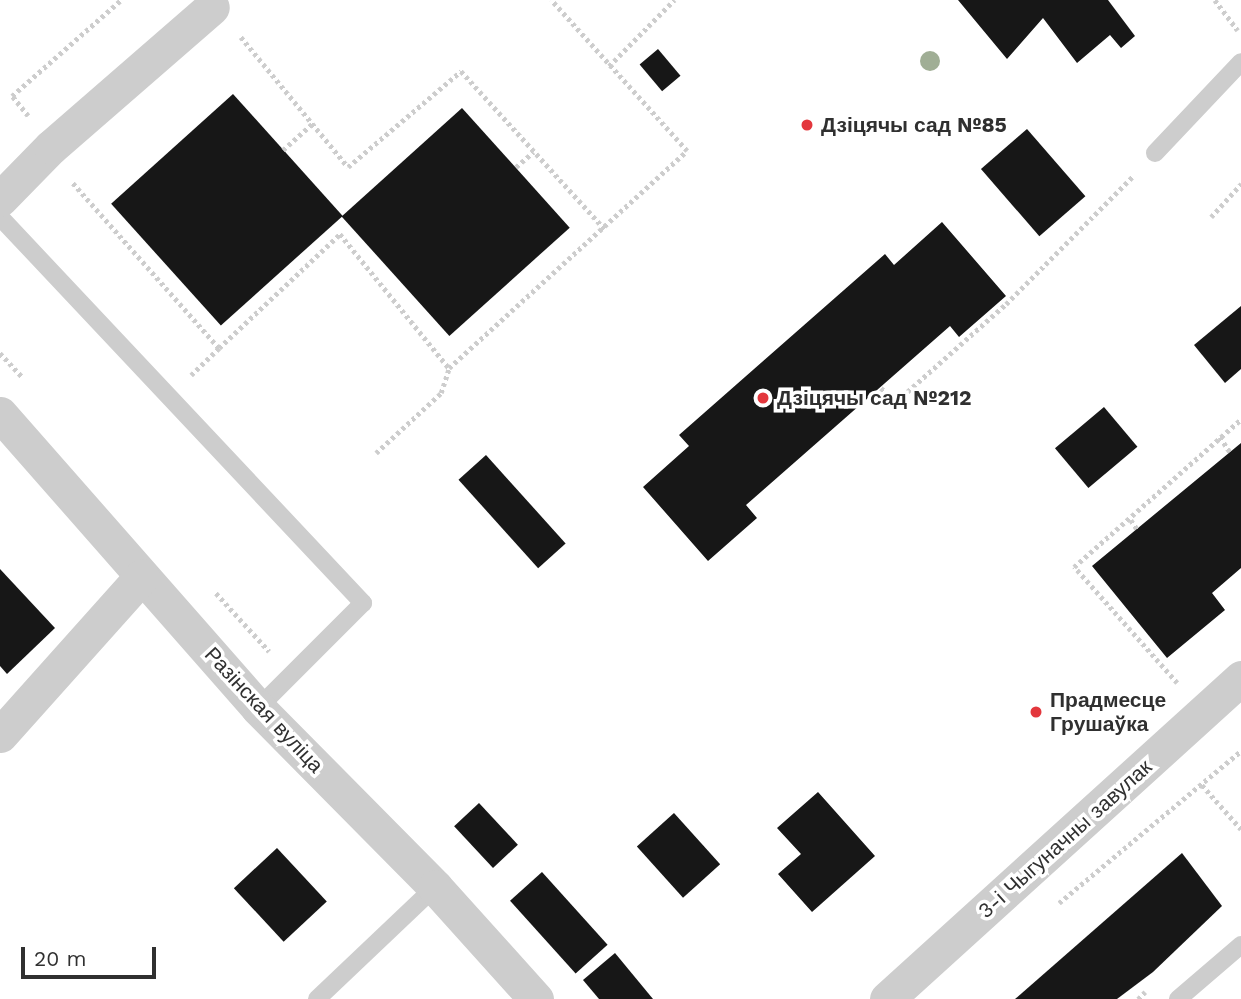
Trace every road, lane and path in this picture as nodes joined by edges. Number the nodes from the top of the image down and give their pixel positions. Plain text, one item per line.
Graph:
1 (121, 0) edge
2 (551, 0) edge
3 (674, 0) edge
4 (1215, 0) edge
5 (220, 20) joint
6 (1241, 33) edge
7 (1241, 62) edge
8 (609, 65) junction
9 (312, 124) junction
10 (42, 135) junction
11 (283, 150) dead end
12 (533, 152) junction
13 (1155, 153) joint
14 (516, 167) dead end
15 (1241, 184) edge
16 (0, 199) edge
17 (0, 217) edge
18 (1210, 217) dead end
19 (605, 229) junction
20 (449, 368) junction
21 (881, 387) dead end
22 (0, 414) edge
23 (1241, 419) edge
24 (1220, 437) junction
25 (1230, 452) dead end
26 (376, 453) dead end
27 (1131, 520) junction
28 (1137, 529) dead end
29 (142, 576) junction
30 (1241, 678) edge
31 (258, 708) junction
32 (1204, 713) junction
33 (7, 716) edge
34 (1241, 751) edge
35 (1202, 785) junction
36 (1241, 829) edge
37 (435, 887) junction
38 (1054, 907) dead end
39 (1241, 945) edge
40 (317, 999) edge
41 (536, 999) edge
42 (887, 999) edge
43 (1178, 999) edge

1 - 10 path
2 - 8 path
3 - 8 path
4 - 6 path
5 - 9 path
5 - 10 street
7 - 13 lane
8 - 19 path
9 - 11 path
9 - 12 path
10 - 16 street
10 - 20 path
12 - 14 path
12 - 19 path
13 - 21 path
15 - 18 path
17 - 31 lane
19 - 20 path
20 - 26 path
22 - 29 street, Разінская вуліца
23 - 24 path
24 - 25 path
24 - 27 path
27 - 28 path
27 - 32 path
29 - 31 street, Разінская вуліца
29 - 33 street
30 - 32 street, 3-і Чыгуначны завулак
31 - 37 street, Разінская вуліца
32 - 42 street, 3-і Чыгуначны завулак
34 - 35 path
35 - 36 path
35 - 38 path
37 - 40 lane
37 - 41 street, Разінская вуліца
39 - 43 lane

